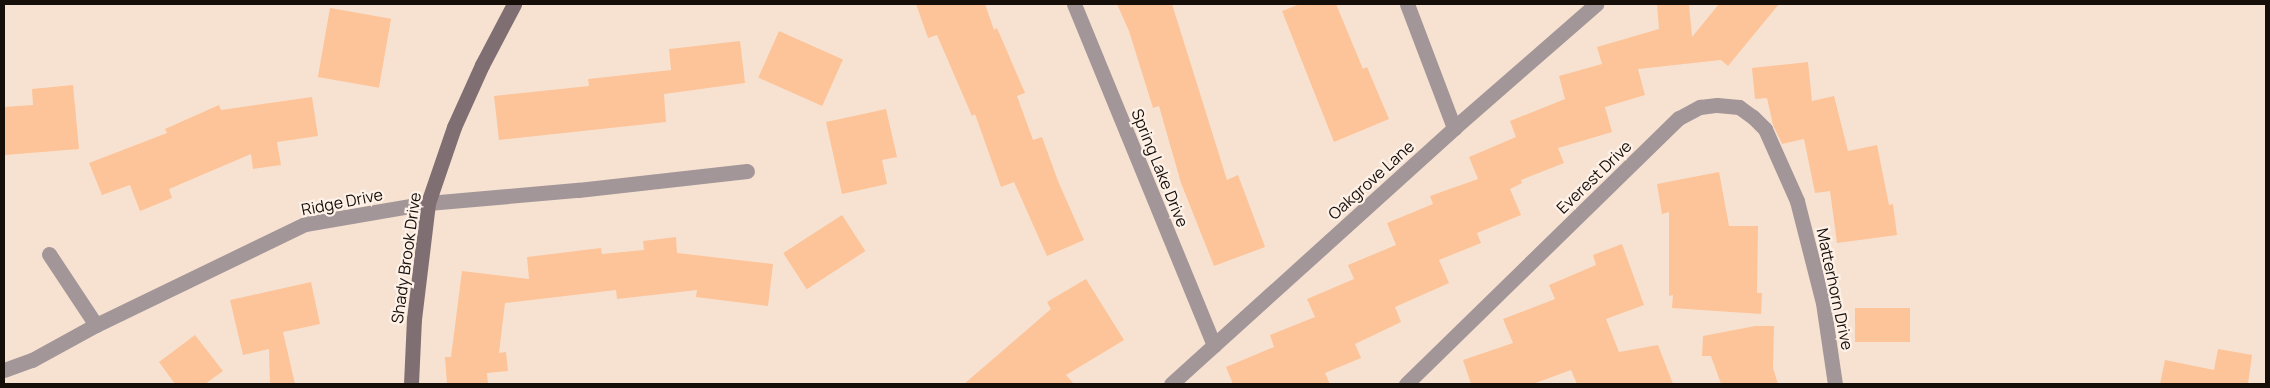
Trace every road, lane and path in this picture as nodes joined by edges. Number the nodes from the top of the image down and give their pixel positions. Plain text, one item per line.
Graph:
1 (514, 4) edge
2 (1074, 4) edge
3 (1407, 4) edge
4 (1596, 4) edge
5 (1454, 128) junction
6 (747, 171) dead end
7 (1797, 201) joint
8 (428, 203) junction
9 (49, 254) dead end
10 (96, 325) junction
11 (1214, 346) junction
12 (4, 370) edge
13 (411, 384) edge
14 (1171, 384) edge
15 (1406, 384) edge
16 (1835, 384) edge

1 - 8 street, Shady Brook Drive
2 - 11 street, Spring Lake Drive
3 - 5 street
4 - 5 street, Oakgrove Lane
5 - 11 street, Oakgrove Lane
6 - 8 street, Ridge Drive
7 - 15 street, Everest Drive
7 - 16 street, Matterhorn Drive
8 - 10 street, Ridge Drive
8 - 13 street, Shady Brook Drive
9 - 10 street
10 - 12 street, Ridge Drive
11 - 14 street, Oakgrove Lane

